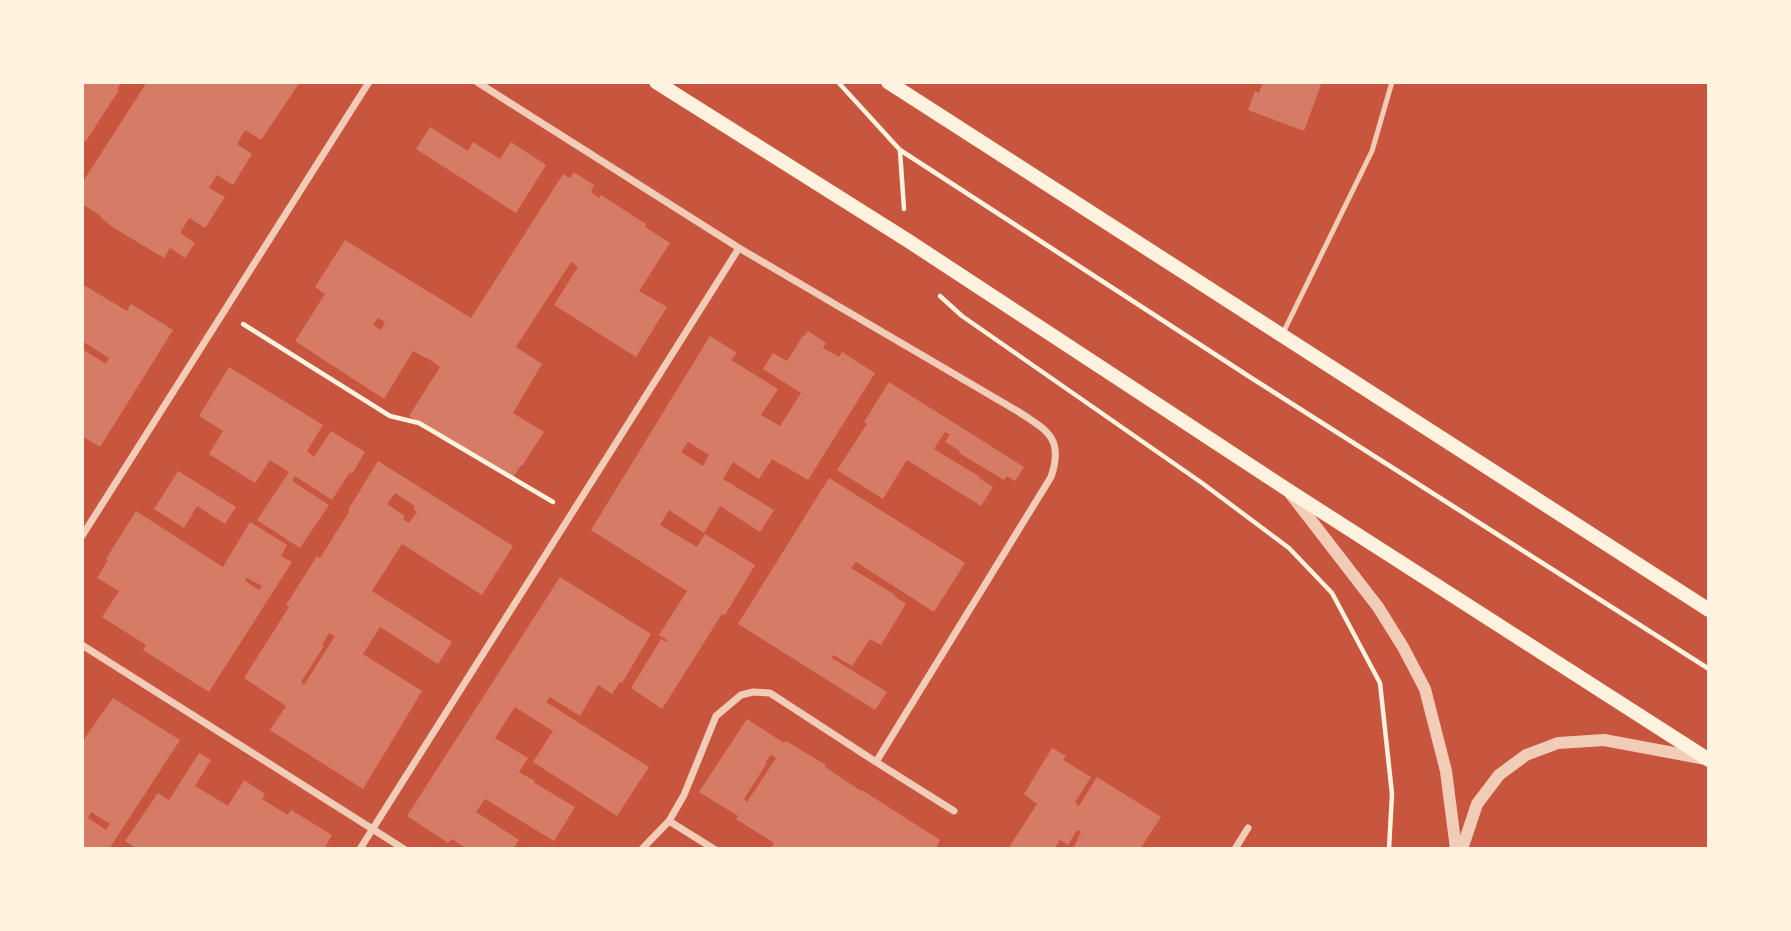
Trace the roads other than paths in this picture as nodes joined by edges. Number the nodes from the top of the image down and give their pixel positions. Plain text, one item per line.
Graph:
1 (369, 82) edge
2 (477, 82) edge
3 (656, 82) edge
4 (1392, 82) edge
5 (894, 84) edge
6 (739, 248) junction
7 (1281, 336) junction
8 (1288, 490) junction
9 (82, 536) edge
10 (1709, 610) edge
11 (82, 645) edge
12 (1708, 759) edge
13 (876, 762) junction
14 (954, 811) dead end
15 (669, 821) junction
16 (1248, 828) dead end
17 (372, 829) junction
18 (360, 849) edge
19 (404, 849) edge
20 (642, 849) edge
21 (714, 849) edge
22 (1235, 849) edge
23 (1459, 849) edge

1 - 9 street
2 - 6 street
3 - 8 main road
4 - 7 lane
5 - 7 main road
6 - 13 street
6 - 17 street
7 - 10 main road
8 - 12 main road
8 - 23 street
11 - 17 street
12 - 23 street
13 - 14 street
13 - 15 street
15 - 20 street
15 - 21 street
16 - 22 street
17 - 18 street
17 - 19 street

